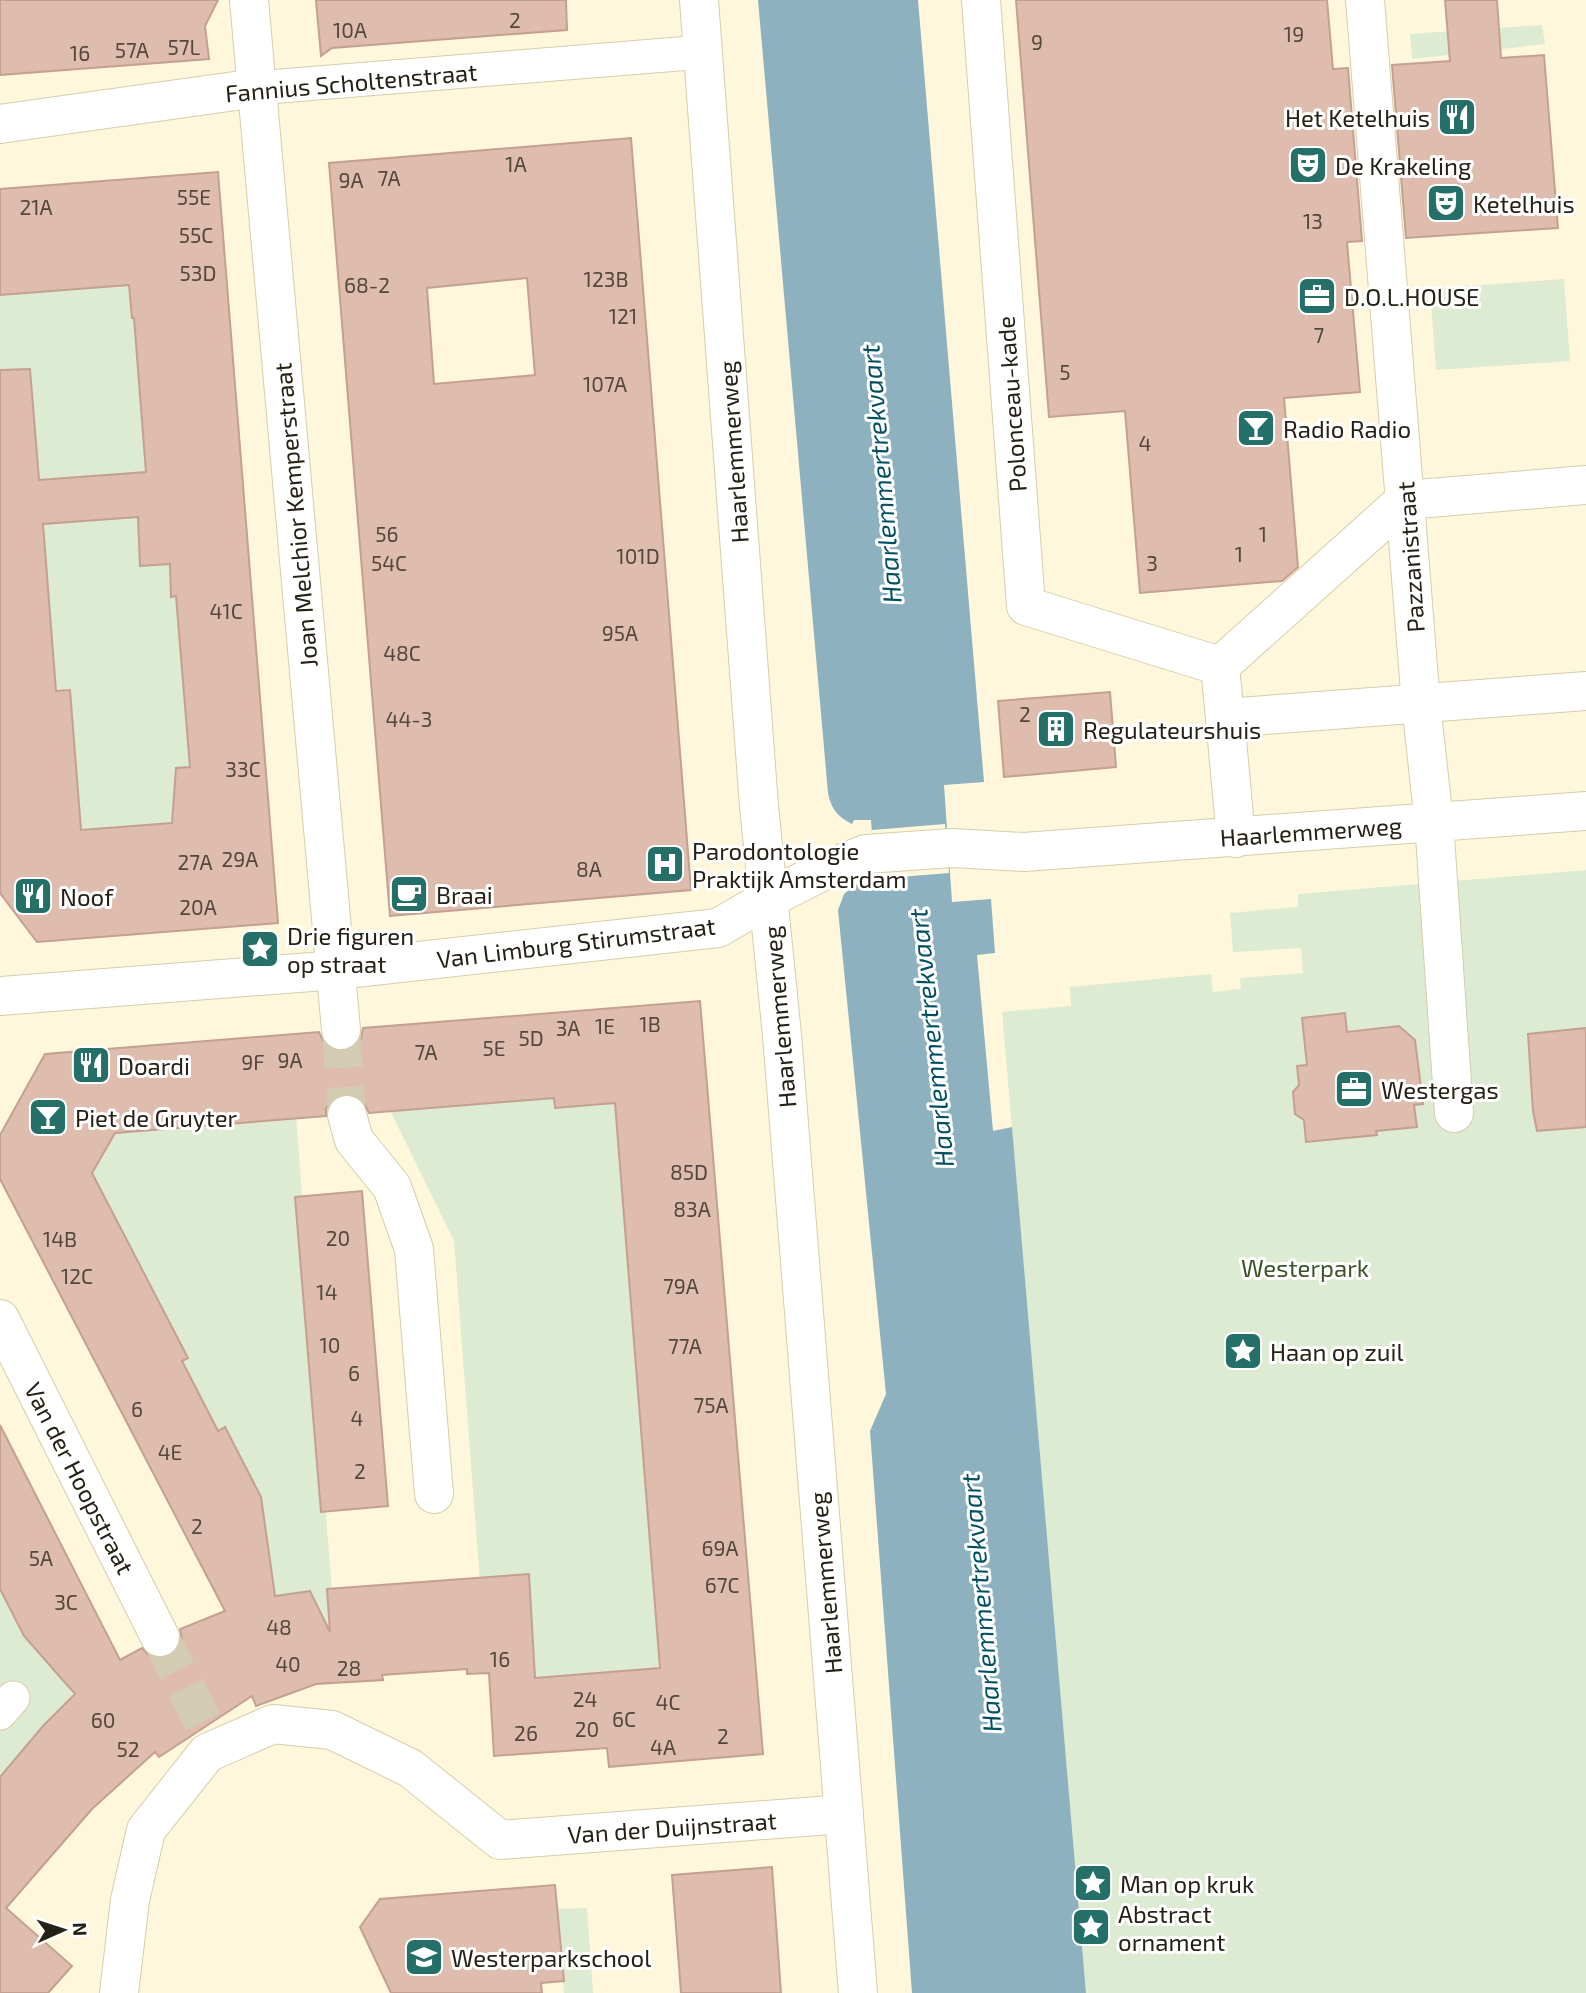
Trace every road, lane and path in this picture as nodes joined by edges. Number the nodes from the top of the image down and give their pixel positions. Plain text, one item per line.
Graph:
1 (249, 0) edge
2 (699, 0) edge
3 (981, 0) edge
4 (1365, 0) edge
5 (703, 52) junction
6 (256, 88) junction
7 (0, 124) edge
8 (1586, 485) edge
9 (1405, 500) junction
10 (1220, 666) junction
11 (1586, 691) edge
12 (1421, 704) junction
13 (1225, 718) junction
14 (1586, 811) edge
15 (1434, 822) junction
16 (1236, 838) junction
17 (866, 854) joint
18 (768, 899) junction
19 (337, 970) junction
20 (0, 996) edge
21 (341, 1030) tunnel mouth
22 (1454, 1113) dead end
23 (347, 1115) tunnel mouth
24 (0, 1319) edge
25 (434, 1494) dead end
26 (160, 1637) tunnel mouth
27 (844, 1814) junction
28 (118, 1993) edge
29 (858, 1993) edge

1 - 6 street, Joan Melchior Kemperstraat
2 - 5 street, Haarlemmerweg
3 - 10 street, Polonceau-kade
4 - 9 street, Pazzanistraat
5 - 6 street, Fannius Scholtenstraat
5 - 18 street, Haarlemmerweg
6 - 7 street, Fannius Scholtenstraat
6 - 19 street, Joan Melchior Kemperstraat
8 - 9 street
9 - 10 street
9 - 12 street, Pazzanistraat
10 - 13 street
11 - 12 street
12 - 13 street
12 - 15 street, Pazzanistraat
13 - 16 street
14 - 15 street, Haarlemmerweg
15 - 16 street, Haarlemmerweg
15 - 22 street, Pazzanistraat
16 - 17 street, Haarlemmerweg
17 - 18 street, Van Limburg Stirumstraat
18 - 19 street, Van Limburg Stirumstraat
18 - 27 street, Haarlemmerweg
19 - 20 street, Van Limburg Stirumstraat
19 - 21 street, Joan Melchior Kemperstraat
23 - 25 street
24 - 26 street, Van der Hoopstraat
27 - 28 street, Van der Duijnstraat
27 - 29 street, Haarlemmerweg

